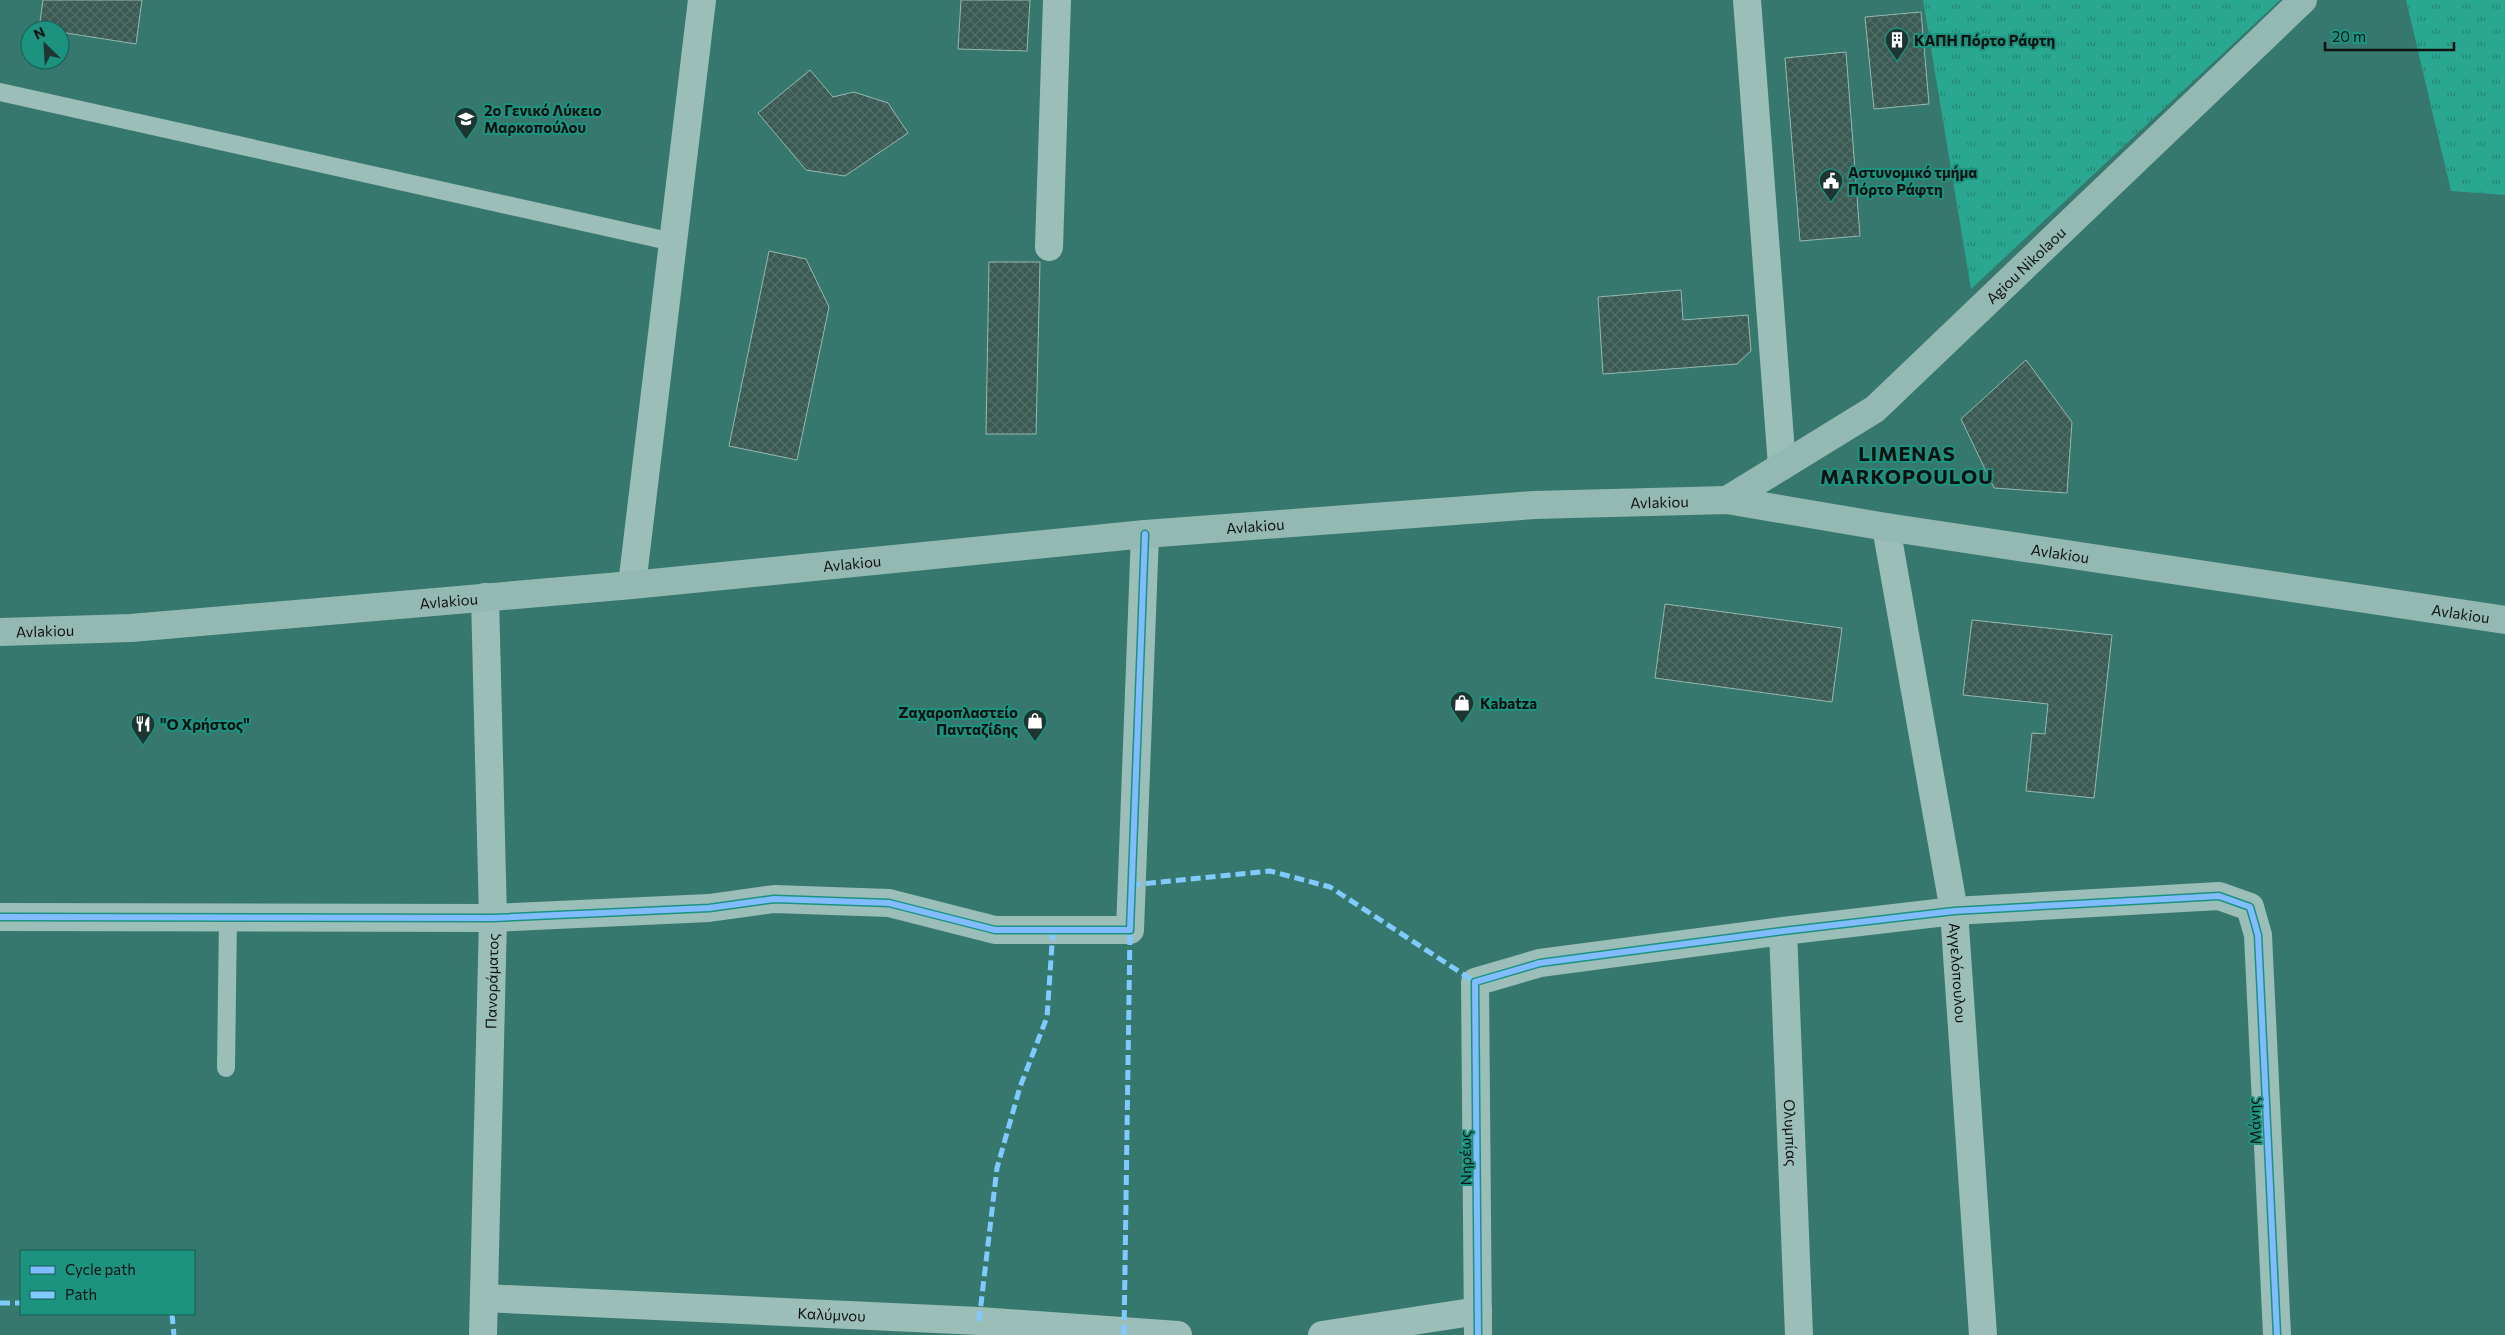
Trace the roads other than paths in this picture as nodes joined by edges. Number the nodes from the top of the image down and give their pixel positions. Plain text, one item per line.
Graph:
1 (702, 0) edge
2 (1057, 0) edge
3 (1746, 0) edge
4 (2303, 0) edge
5 (0, 92) edge
6 (673, 242) junction
7 (1049, 247) dead end
8 (1782, 466) junction
9 (1726, 500) junction
10 (1886, 527) junction
11 (1145, 534) junction
12 (632, 585) junction
13 (485, 598) junction
14 (2505, 620) edge
15 (0, 632) edge
16 (1954, 911) junction
17 (0, 917) edge
18 (228, 918) junction
19 (493, 918) junction
20 (1783, 931) junction
21 (226, 1068) dead end
22 (484, 1298) junction
23 (1478, 1323) edge
24 (483, 1335) edge
25 (1178, 1335) edge
26 (1322, 1335) edge
27 (1799, 1335) edge
28 (1983, 1335) edge
29 (2277, 1335) edge

1 - 6 street
2 - 7 street
3 - 8 street
4 - 8 main road, Agiou Nikolaou
5 - 6 lane
6 - 12 street
8 - 9 main road, Agiou Nikolaou
9 - 10 main road, Avlakiou
9 - 11 main road, Avlakiou
10 - 14 main road, Avlakiou
10 - 16 street, Αγγελόπουλου
11 - 12 main road, Avlakiou
11 - 19 street
12 - 13 main road, Avlakiou
13 - 15 main road, Avlakiou
13 - 19 street, Πανοράματος
16 - 20 street
16 - 28 street, Αγγελόπουλου
16 - 29 street, Μάνης
17 - 18 street
18 - 19 street
18 - 21 lane
19 - 22 street, Πανοράματος
20 - 23 street, Νηρέως
20 - 27 street, Ολυμπίας
22 - 24 street, Πανοράματος
22 - 25 street, Καλύμνου
23 - 26 street

